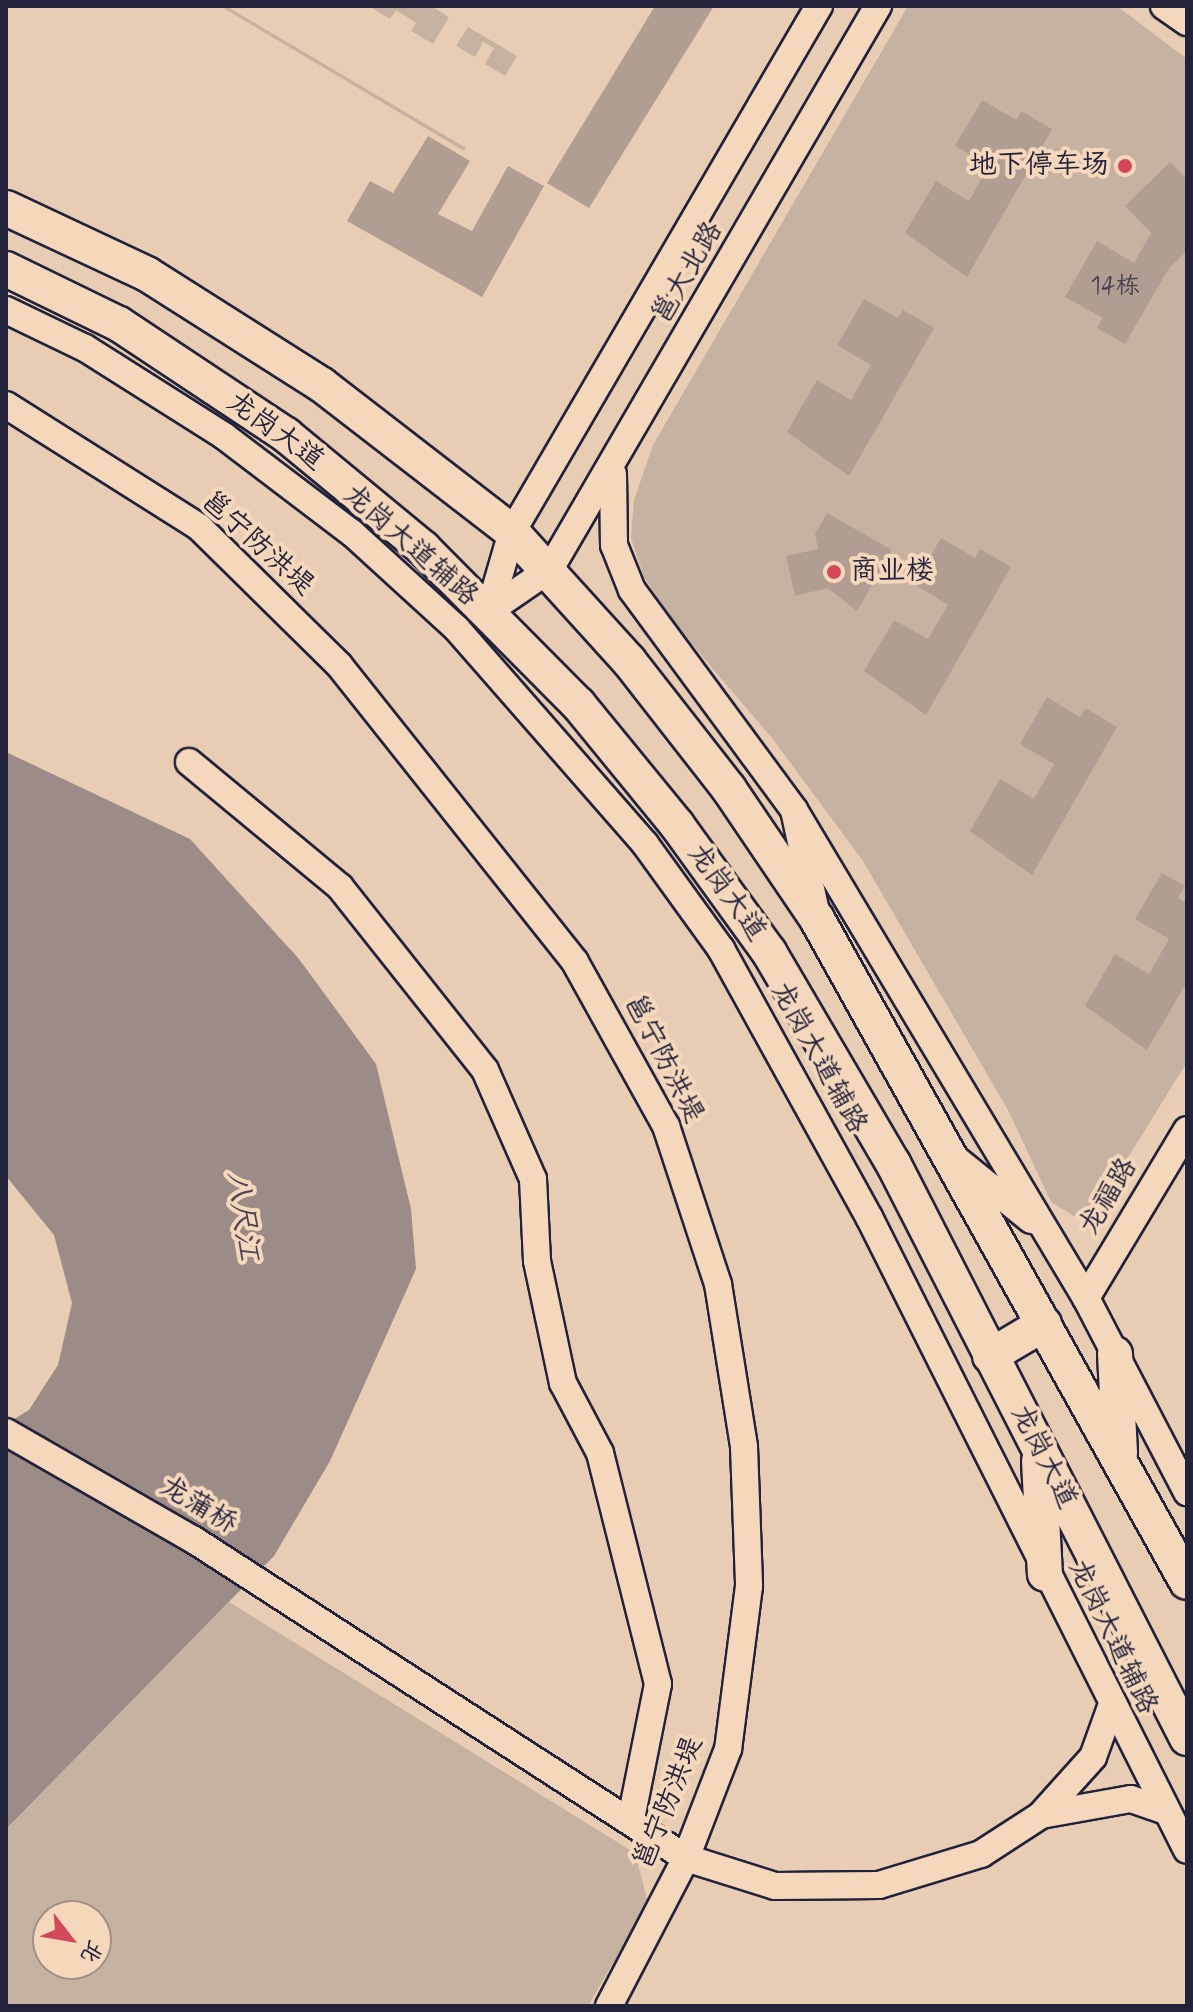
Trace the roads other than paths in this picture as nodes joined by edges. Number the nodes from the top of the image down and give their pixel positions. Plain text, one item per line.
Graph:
1 (819, 6) edge
2 (878, 6) edge
3 (1164, 6) edge
4 (1187, 22) edge
5 (6, 208) edge
6 (6, 269) edge
7 (6, 310) edge
8 (6, 405) edge
9 (614, 466) junction
10 (512, 532) junction
11 (550, 569) junction
12 (489, 611) junction
13 (189, 762) dead end
14 (794, 810) junction
15 (817, 919) junction
16 (1187, 1130) edge
17 (955, 1158) junction
18 (1047, 1232) junction
19 (1086, 1298) junction
20 (1044, 1324) junction
21 (1115, 1354) junction
22 (990, 1356) junction
23 (6, 1432) edge
24 (1039, 1449) junction
25 (1120, 1461) junction
26 (1187, 1492) edge
27 (1045, 1574) junction
28 (1187, 1582) edge
29 (1111, 1707) junction
30 (1187, 1738) edge
31 (1165, 1811) junction
32 (1041, 1815) junction
33 (631, 1819) junction
34 (1187, 1850) edge
35 (686, 1858) junction
36 (609, 2006) edge

1 - 10 street, 邕大北路
2 - 9 street, 邕大北路
3 - 4 street
5 - 10 main road
6 - 12 main road, 龙岗大道
7 - 27 street, 龙岗大道辅路
8 - 35 street, 邕宁防洪堤
9 - 11 street, 邕大北路
9 - 14 street
10 - 11 main road
10 - 12 street, 邕大北路
11 - 12 street
11 - 15 main road
12 - 22 main road, 龙岗大道
13 - 33 street
14 - 15 street
14 - 18 street
15 - 17 main road
16 - 19 street, 龙福路
17 - 18 street
17 - 20 main road
18 - 19 street
19 - 21 street
20 - 22 main road
20 - 25 main road
21 - 25 main road
21 - 26 street
22 - 24 main road, 龙岗大道
23 - 33 street, 龙蒲桥
24 - 27 main road
24 - 30 main road, 龙岗大道
25 - 28 main road
27 - 29 street, 龙岗大道辅路
29 - 31 street, 龙岗大道辅路
29 - 32 street
31 - 32 street
31 - 34 street, 龙岗大道辅路
32 - 35 street, 龙蒲桥
33 - 35 street, 龙蒲桥
35 - 36 street, 邕宁防洪堤

